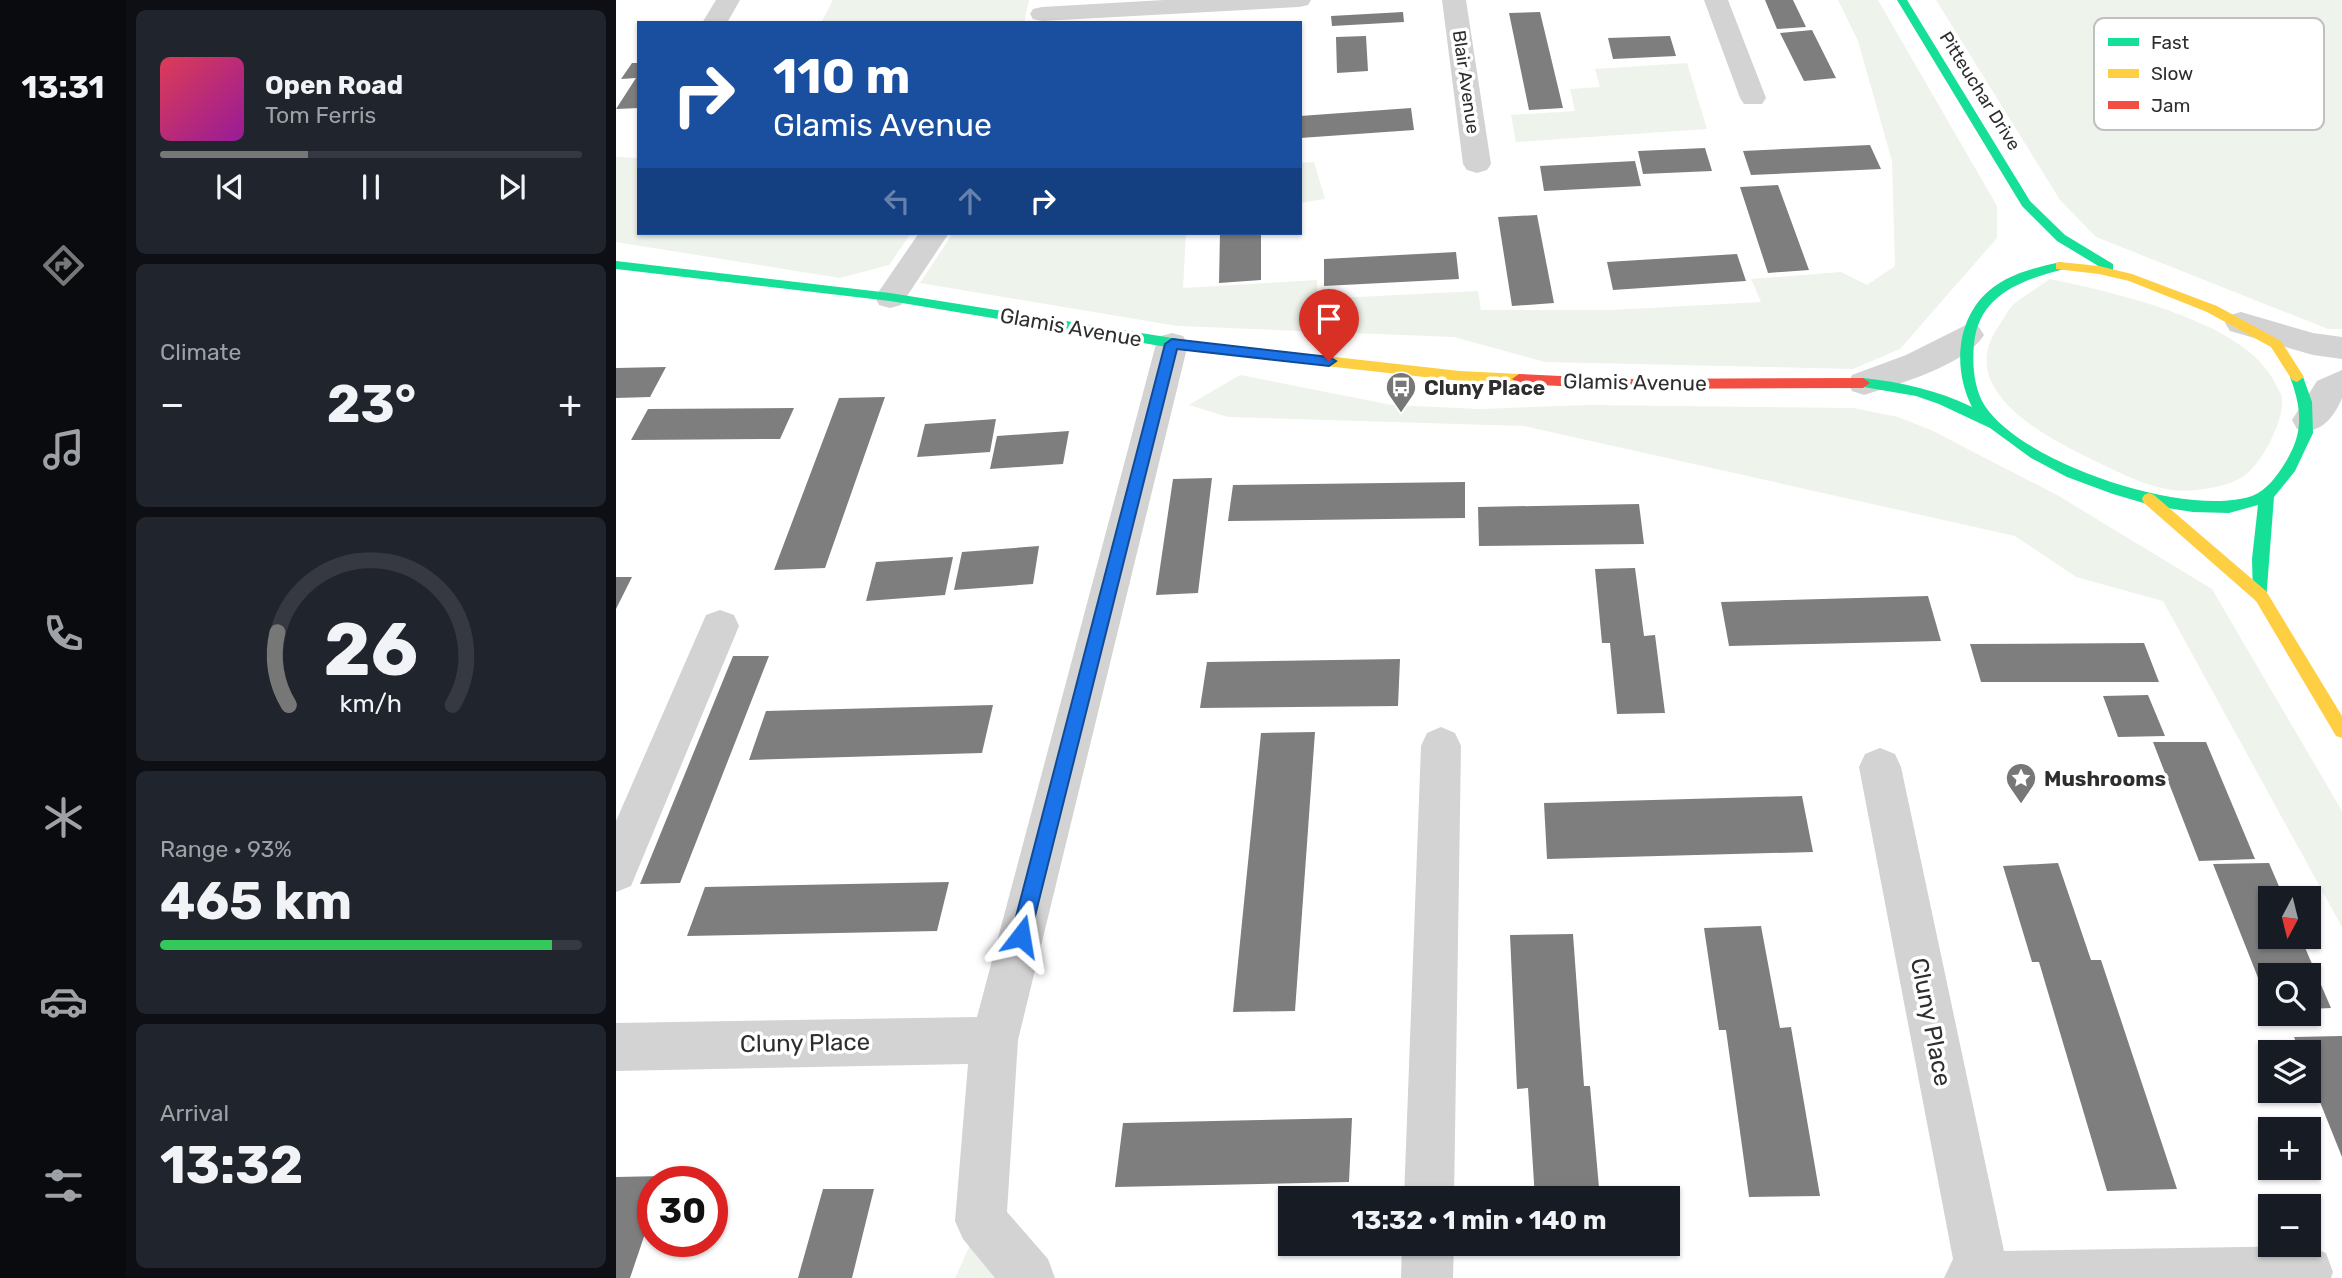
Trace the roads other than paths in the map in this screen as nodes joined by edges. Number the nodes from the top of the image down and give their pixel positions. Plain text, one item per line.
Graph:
1 (728, 0) edge
2 (1299, 0) edge
3 (1454, 0) edge
4 (1716, 0) edge
5 (1902, 0) edge
6 (1042, 12) edge
7 (715, 21) edge
8 (1753, 98) dead end
9 (1477, 164) dead end
10 (2026, 203) junction
11 (2031, 232) dead end
12 (933, 235) edge
13 (2025, 255) dead end
14 (616, 265) edge
15 (2126, 277) junction
16 (2008, 282) junction
17 (890, 296) junction
18 (2241, 323) junction
19 (1968, 335) junction
20 (1172, 344) junction
21 (2342, 348) edge
22 (2342, 382) edge
23 (1864, 383) junction
24 (2309, 420) junction
25 (1992, 424) junction
26 (2267, 493) junction
27 (2149, 499) junction
28 (2261, 596) junction
29 (720, 626) dead end
30 (2342, 731) edge
31 (1441, 746) dead end
32 (1880, 767) dead end
33 (616, 871) edge
34 (994, 1040) junction
35 (616, 1046) edge
36 (1429, 1186) edge
37 (1428, 1256) edge
38 (2307, 1272) dead end
39 (1030, 1278) edge
40 (1427, 1278) edge
41 (1970, 1278) edge
42 (1983, 1278) edge

1 - 7 street
2 - 6 street
3 - 9 street, Blair Avenue
4 - 8 street
5 - 10 street, Pitteuchar Drive
10 - 11 street, Pitteuchar Drive
10 - 15 street, Pitteuchar Drive
12 - 17 street
13 - 16 street
14 - 17 street, Glamis Avenue
15 - 16 street
15 - 18 street
16 - 19 street
17 - 20 street, Glamis Avenue
18 - 21 street
18 - 24 street
19 - 23 street, Glamis Avenue
19 - 25 street
20 - 23 street, Glamis Avenue
20 - 34 street
22 - 24 street
23 - 25 street, Glamis Avenue
24 - 26 street
25 - 27 street, Glamis Avenue
26 - 27 street, Glamis Avenue
26 - 28 street
27 - 28 street
28 - 30 street
29 - 33 street
31 - 36 street
32 - 42 street, Cluny Place
34 - 35 street, Cluny Place
34 - 39 street
37 - 40 street
38 - 42 street
41 - 42 street

